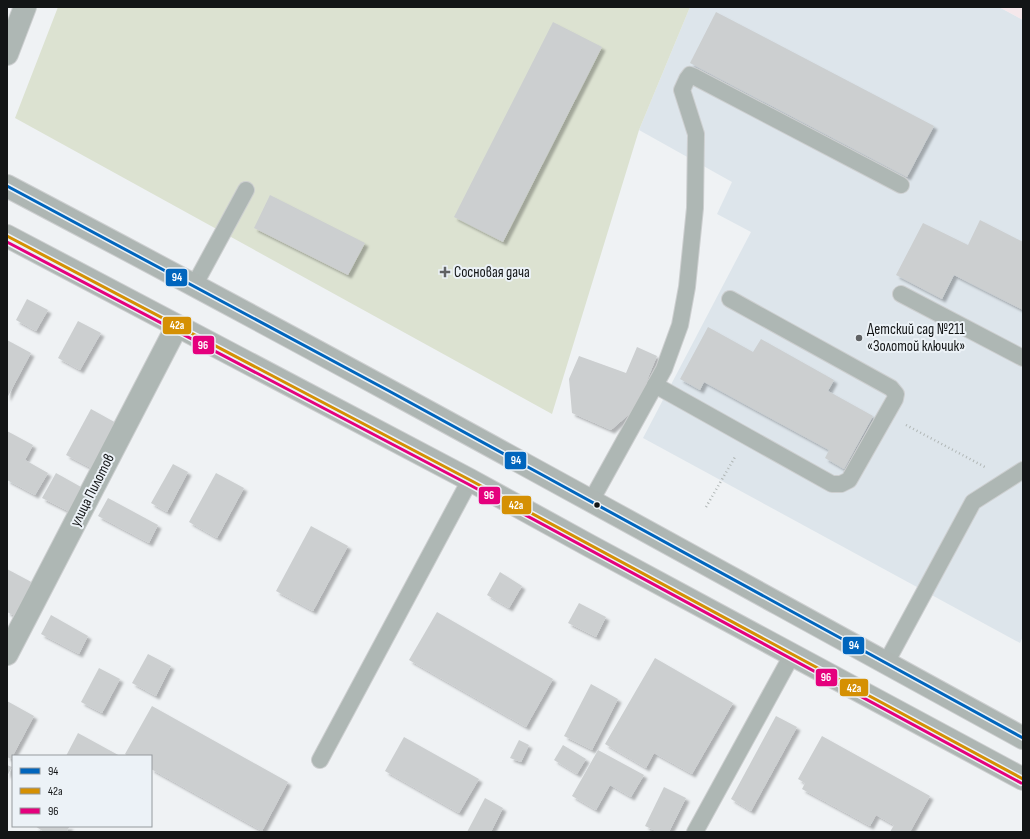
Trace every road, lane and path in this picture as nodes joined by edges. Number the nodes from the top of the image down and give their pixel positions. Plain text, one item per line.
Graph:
1 (25, 7) edge
2 (7, 54) edge
3 (901, 184) dead end
4 (7, 186) edge
5 (246, 190) dead end
6 (7, 236) edge
7 (195, 284) junction
8 (901, 294) dead end
9 (730, 299) dead end
10 (177, 326) junction
11 (1023, 358) edge
12 (655, 385) junction
13 (887, 414) junction
14 (747, 436) junction
15 (1023, 470) edge
16 (1008, 479) junction
17 (470, 480) junction
18 (591, 501) junction
19 (706, 507) dead end
20 (7, 654) edge
21 (792, 655) junction
22 (886, 663) junction
23 (1023, 738) edge
24 (320, 760) dead end
25 (1023, 779) edge
26 (695, 832) edge

1 - 2 street
3 - 12 lane
4 - 7 main road
5 - 7 lane
6 - 10 main road
7 - 18 main road
8 - 11 lane
9 - 13 lane
10 - 17 main road
10 - 20 street, улица Пилотов
12 - 14 lane
12 - 18 lane
13 - 14 lane
13 - 16 path
14 - 19 path
15 - 16 lane
16 - 22 lane
17 - 21 main road
17 - 24 lane
18 - 22 main road
21 - 25 main road
21 - 26 lane
22 - 23 main road

